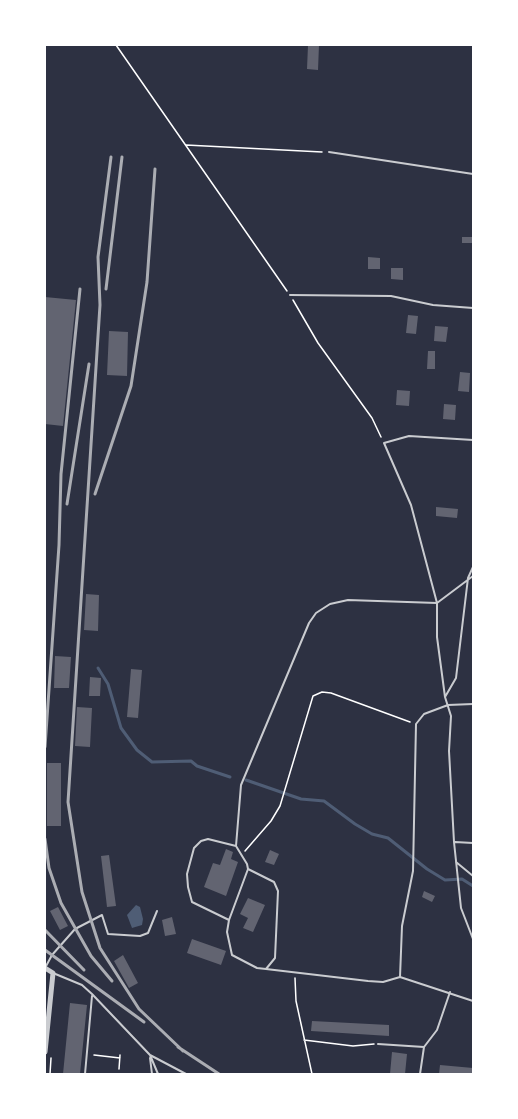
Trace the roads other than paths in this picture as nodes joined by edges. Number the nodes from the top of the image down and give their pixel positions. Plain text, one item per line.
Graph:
1 (328, 152) road end
2 (473, 174) edge
3 (290, 295) road end
4 (473, 308) edge
5 (473, 440) edge
6 (473, 567) edge
7 (473, 576) edge
8 (468, 578) junction
9 (436, 603) junction
10 (445, 697) junction
11 (473, 704) edge
12 (448, 705) junction
13 (454, 842) junction
14 (473, 843) edge
15 (236, 846) junction
16 (456, 862) junction
17 (248, 869) junction
18 (473, 876) edge
19 (157, 911) dead end
20 (228, 920) junction
21 (473, 939) edge
22 (45, 968) edge
23 (266, 969) junction
24 (53, 973) junction
25 (400, 977) junction
26 (450, 992) junction
27 (92, 994) junction
28 (473, 1001) edge
29 (378, 1044) road end
30 (424, 1047) junction
31 (45, 1052) edge
32 (150, 1055) junction
33 (85, 1074) edge
34 (152, 1074) edge
35 (158, 1074) edge
36 (186, 1074) edge
37 (420, 1074) edge

1 - 2 lane
3 - 4 lane
5 - 9 lane
6 - 8 lane
7 - 8 lane
8 - 9 lane
8 - 10 lane
9 - 10 lane
9 - 15 lane
10 - 12 lane
11 - 12 lane
12 - 13 lane
12 - 25 lane
13 - 14 lane
13 - 16 lane
15 - 17 lane
15 - 20 lane
16 - 18 lane
16 - 21 lane
17 - 20 lane
17 - 23 lane
19 - 22 lane
20 - 23 lane
22 - 24 street
23 - 25 lane
24 - 27 lane
24 - 31 street
25 - 26 lane
26 - 28 lane
26 - 30 lane
27 - 32 lane
27 - 33 lane
29 - 30 lane
30 - 37 lane
32 - 34 lane
32 - 35 lane
32 - 36 lane

